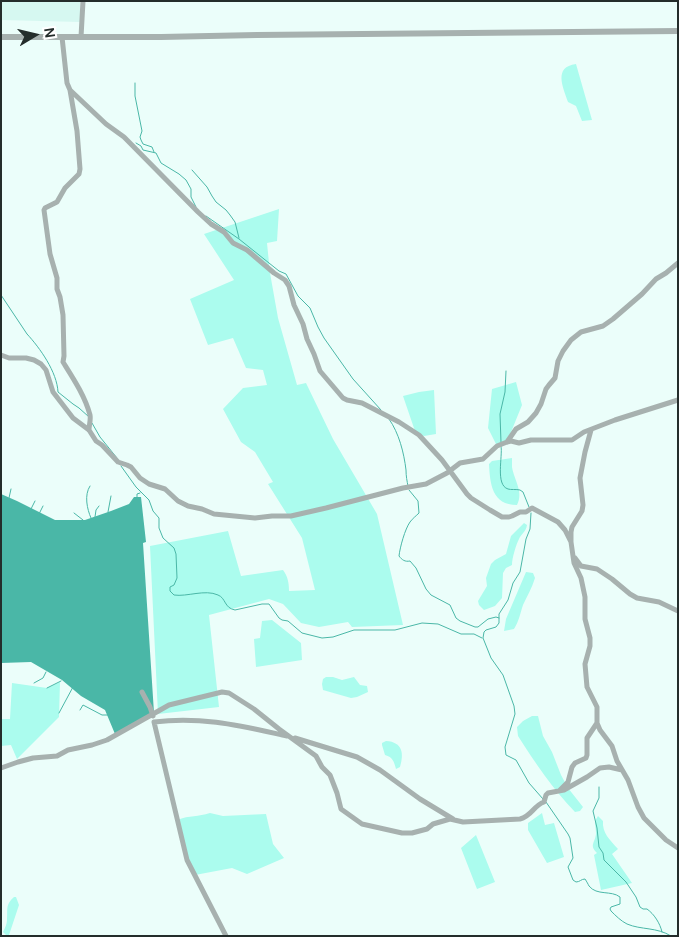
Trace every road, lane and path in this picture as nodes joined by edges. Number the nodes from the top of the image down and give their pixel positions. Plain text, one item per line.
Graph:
1 (82, 1) edge
2 (678, 30) edge
3 (1, 36) edge
4 (62, 37) junction
5 (82, 37) junction
6 (70, 90) junction
7 (678, 263) edge
8 (1, 355) edge
9 (678, 400) edge
10 (89, 430) junction
11 (591, 430) junction
12 (507, 442) junction
13 (450, 471) junction
14 (571, 542) junction
15 (573, 554) junction
16 (678, 611) edge
17 (142, 692) dead end
18 (152, 715) junction
19 (154, 722) junction
20 (598, 723) junction
21 (289, 736) junction
22 (1, 768) edge
23 (622, 770) junction
24 (560, 791) junction
25 (454, 819) junction
26 (678, 848) edge
27 (226, 936) edge

1 - 5 street
2 - 5 street
3 - 4 street
4 - 5 street
4 - 6 street
6 - 10 street
6 - 13 street
7 - 12 street
8 - 10 street
9 - 11 street
10 - 13 street
11 - 12 street
11 - 14 street
12 - 13 street
13 - 14 street
14 - 15 street
15 - 16 street
15 - 20 street
17 - 18 street
18 - 19 street
18 - 21 street
18 - 22 street
19 - 21 street
19 - 27 street
20 - 23 street
20 - 24 street
21 - 25 street
21 - 25 street
23 - 24 street
23 - 26 street
24 - 25 street

